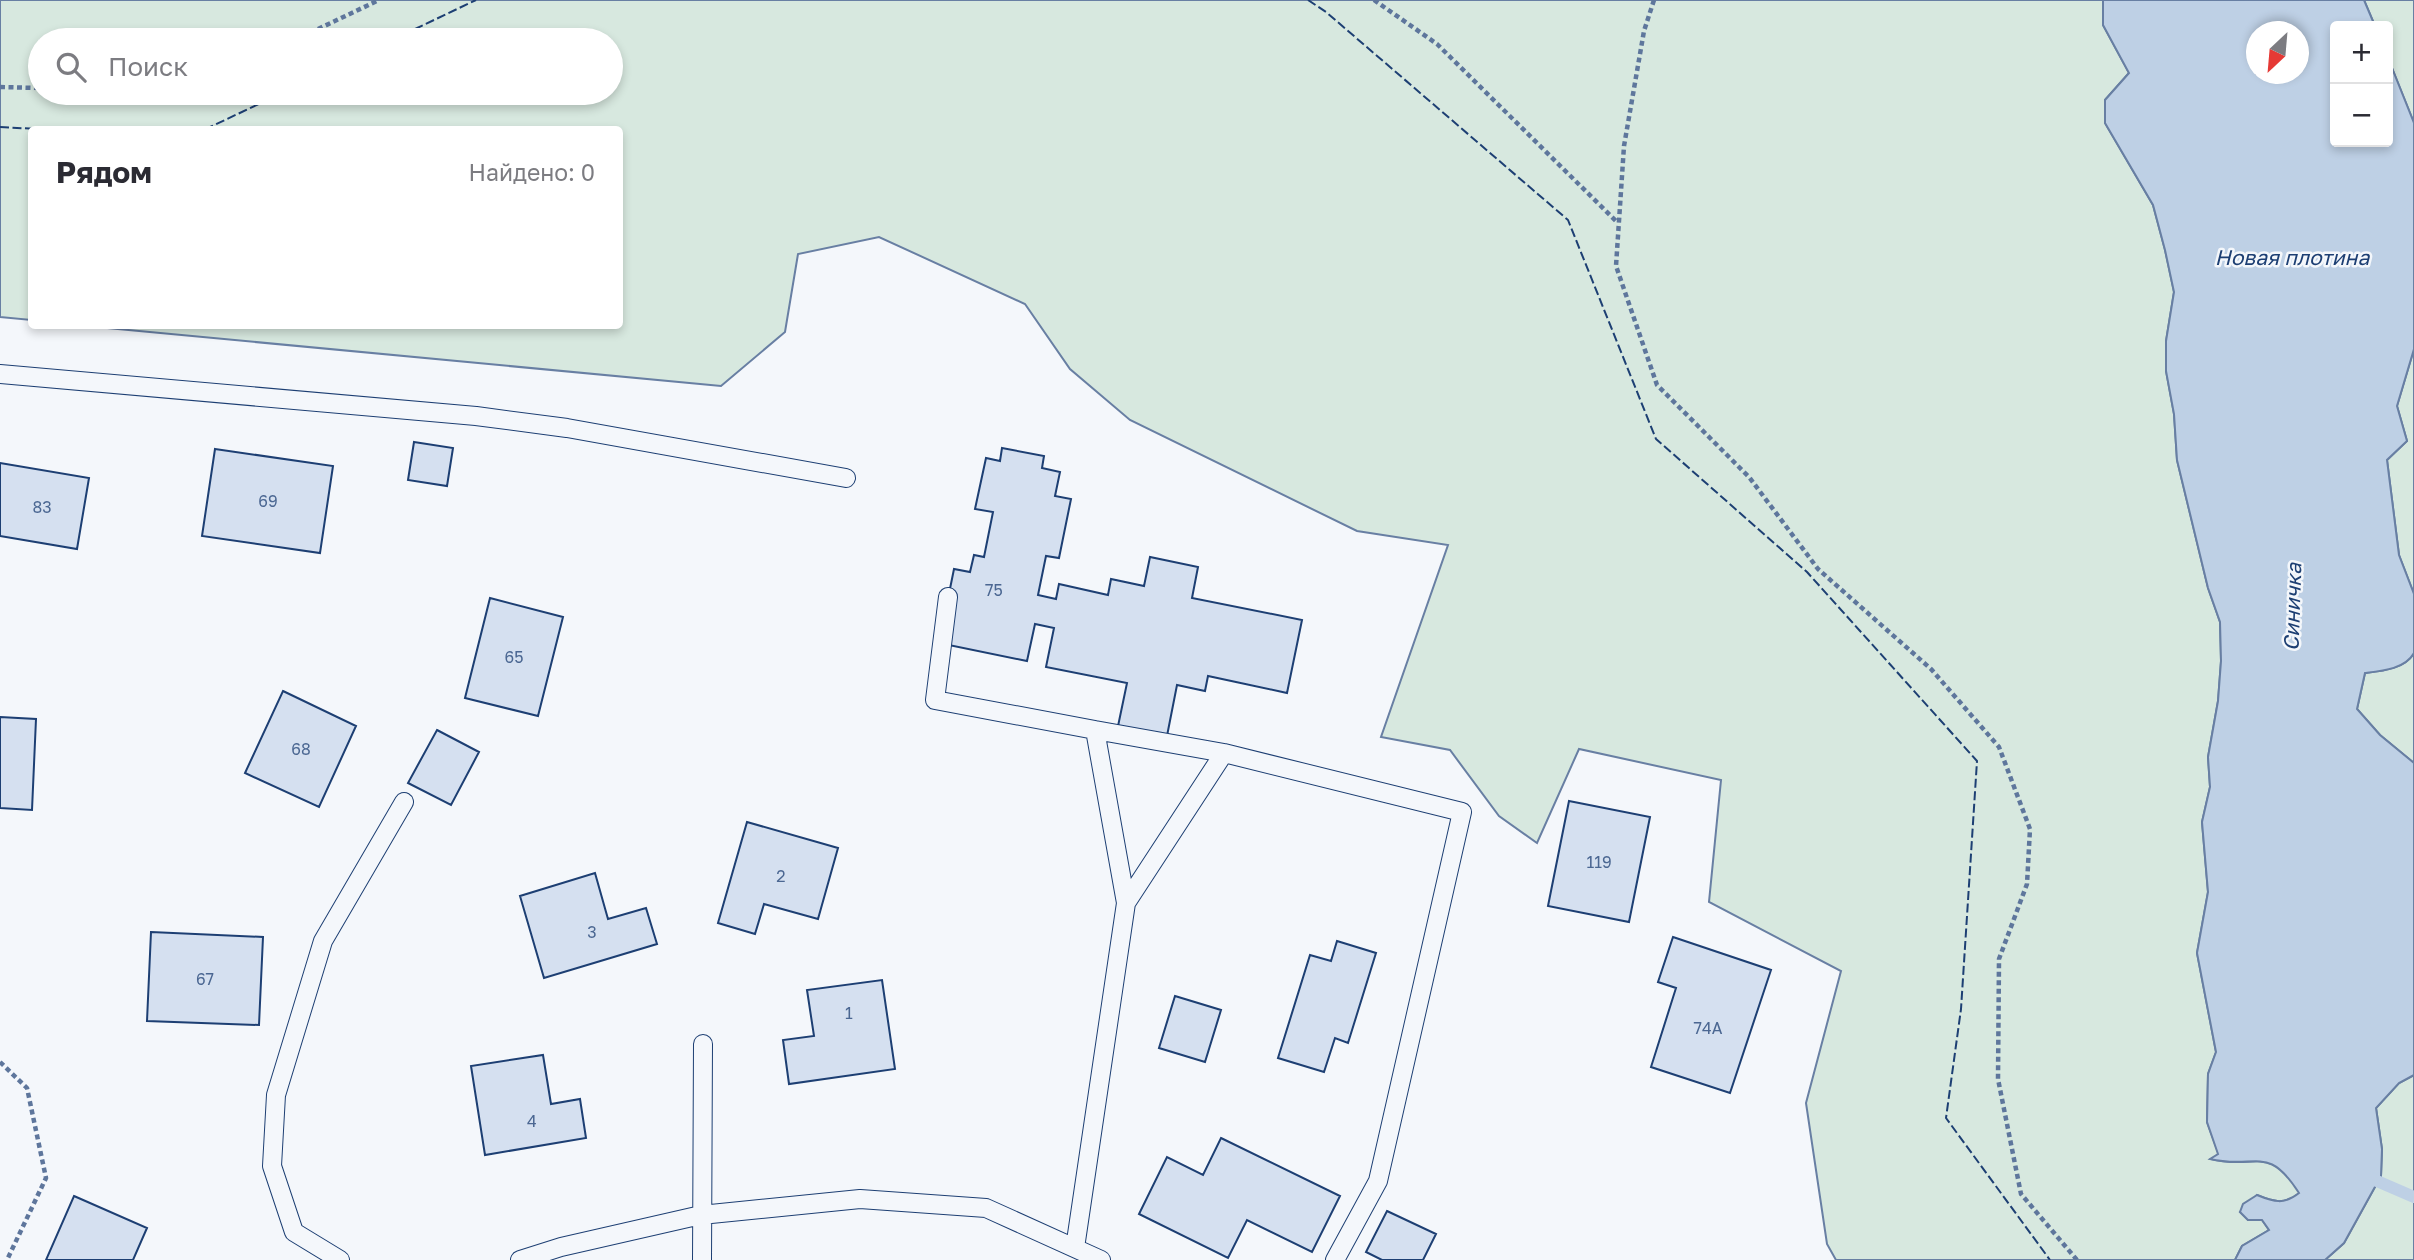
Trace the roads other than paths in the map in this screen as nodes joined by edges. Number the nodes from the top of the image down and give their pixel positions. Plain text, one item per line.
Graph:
1 (0, 374) edge
2 (846, 478) dead end
3 (948, 597) dead end
4 (1095, 730) junction
5 (1224, 753) junction
6 (404, 802) dead end
7 (1126, 903) junction
8 (703, 1044) dead end
9 (701, 1215) junction
10 (1075, 1248) junction
11 (340, 1260) edge
12 (520, 1260) edge
13 (702, 1260) edge
14 (1101, 1260) edge
15 (1335, 1260) edge

1 - 2 lane
3 - 4 lane
4 - 5 lane
4 - 7 lane
5 - 7 lane
5 - 15 lane
6 - 11 lane
7 - 10 lane
8 - 9 lane
9 - 10 lane
9 - 12 lane
9 - 13 lane
10 - 14 lane

